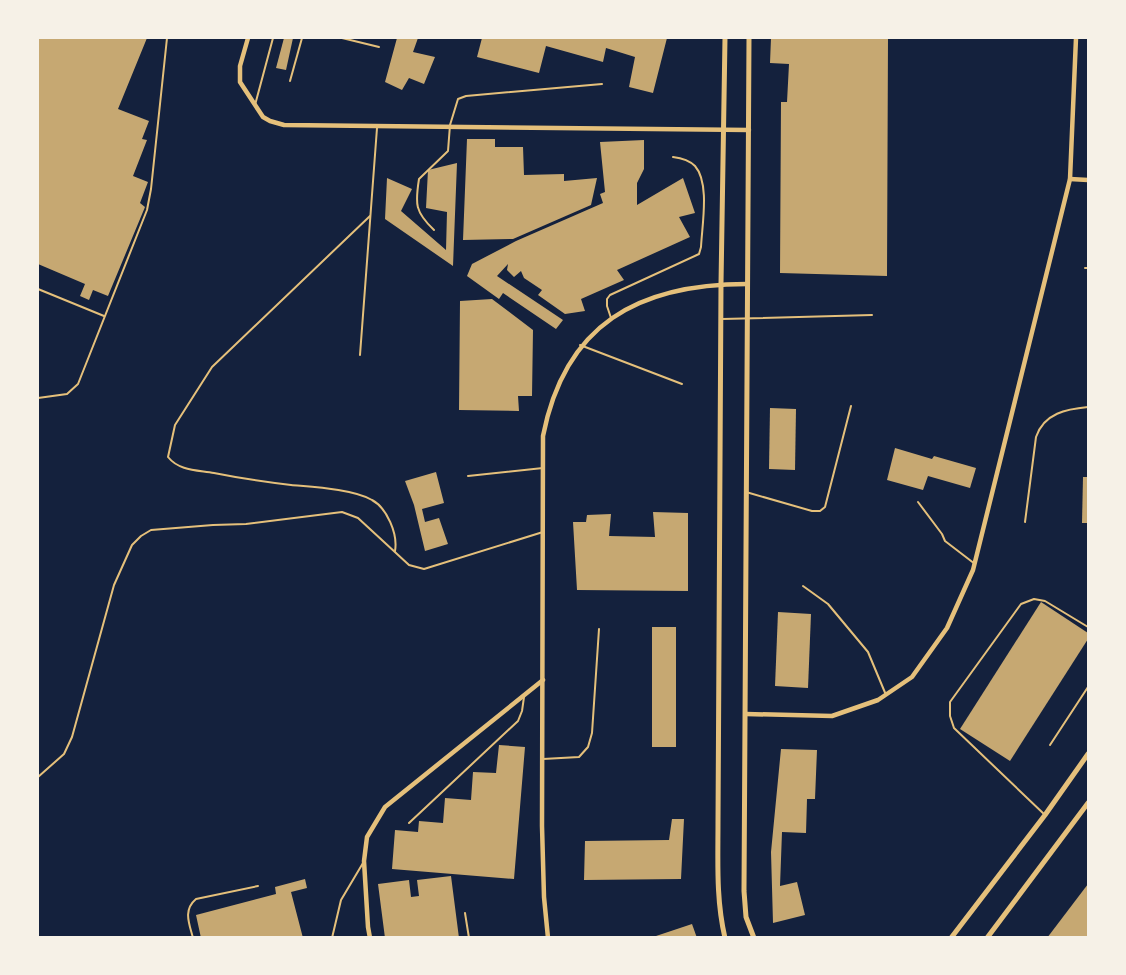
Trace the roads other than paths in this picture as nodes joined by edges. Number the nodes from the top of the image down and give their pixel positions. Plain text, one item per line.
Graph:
1 (167, 38) edge
2 (248, 38) edge
3 (273, 38) edge
4 (302, 38) edge
5 (342, 38) edge
6 (725, 38) edge
7 (749, 38) edge
8 (1076, 38) edge
9 (379, 47) dead end
10 (290, 81) dead end
11 (602, 84) dead end
12 (255, 105) junction
13 (377, 125) junction
14 (450, 125) junction
15 (724, 129) junction
16 (749, 129) junction
17 (673, 157) dead end
18 (1070, 179) junction
19 (1089, 180) edge
20 (370, 216) junction
21 (434, 230) dead end
22 (721, 284) junction
23 (747, 284) junction
24 (38, 289) edge
25 (872, 315) dead end
26 (104, 316) junction
27 (611, 318) junction
28 (746, 318) junction
29 (722, 319) junction
30 (580, 345) junction
31 (360, 354) dead end
32 (682, 384) dead end
33 (38, 398) edge
34 (851, 406) dead end
35 (1089, 407) edge
36 (543, 468) junction
37 (468, 476) dead end
38 (746, 492) junction
39 (918, 502) dead end
40 (1025, 522) dead end
41 (543, 532) junction
42 (395, 551) junction
43 (975, 564) junction
44 (802, 586) dead end
45 (1089, 627) edge
46 (599, 629) dead end
47 (543, 680) junction
48 (1089, 687) edge
49 (524, 695) junction
50 (886, 695) junction
51 (747, 714) junction
52 (1050, 745) dead end
53 (1089, 754) edge
54 (543, 759) junction
55 (38, 777) edge
56 (1089, 803) edge
57 (1046, 815) junction
58 (409, 823) dead end
59 (364, 861) junction
60 (258, 886) dead end
61 (465, 913) dead end
62 (193, 938) edge
63 (332, 938) edge
64 (370, 938) edge
65 (469, 938) edge
66 (549, 938) edge
67 (725, 938) edge
68 (754, 938) edge
69 (951, 938) edge
70 (987, 938) edge

1 - 26 lane
2 - 12 street
3 - 12 lane
4 - 10 lane
5 - 9 lane
6 - 15 street
7 - 16 street
8 - 18 street
11 - 14 lane
12 - 13 street
13 - 14 street
13 - 20 lane
14 - 15 street
14 - 21 lane
15 - 16 street
15 - 22 street
16 - 23 street
17 - 27 lane
18 - 19 street
18 - 43 street
20 - 31 lane
20 - 42 lane
22 - 23 street
22 - 27 street
22 - 29 street
23 - 28 street
24 - 26 lane
25 - 28 lane
26 - 33 lane
27 - 30 street
28 - 29 lane
28 - 38 street
29 - 67 street
30 - 32 lane
30 - 36 street
34 - 38 lane
35 - 40 lane
36 - 37 lane
36 - 41 street
38 - 51 street
39 - 43 lane
41 - 42 lane
41 - 47 street
42 - 55 lane
43 - 50 street
44 - 50 lane
45 - 57 lane
46 - 54 lane
47 - 49 street
47 - 54 street
48 - 52 lane
49 - 58 lane
49 - 59 street
50 - 51 street
51 - 68 street
53 - 57 street
54 - 66 street
56 - 70 street
57 - 69 street
59 - 63 lane
59 - 64 street
60 - 62 lane
61 - 65 lane

